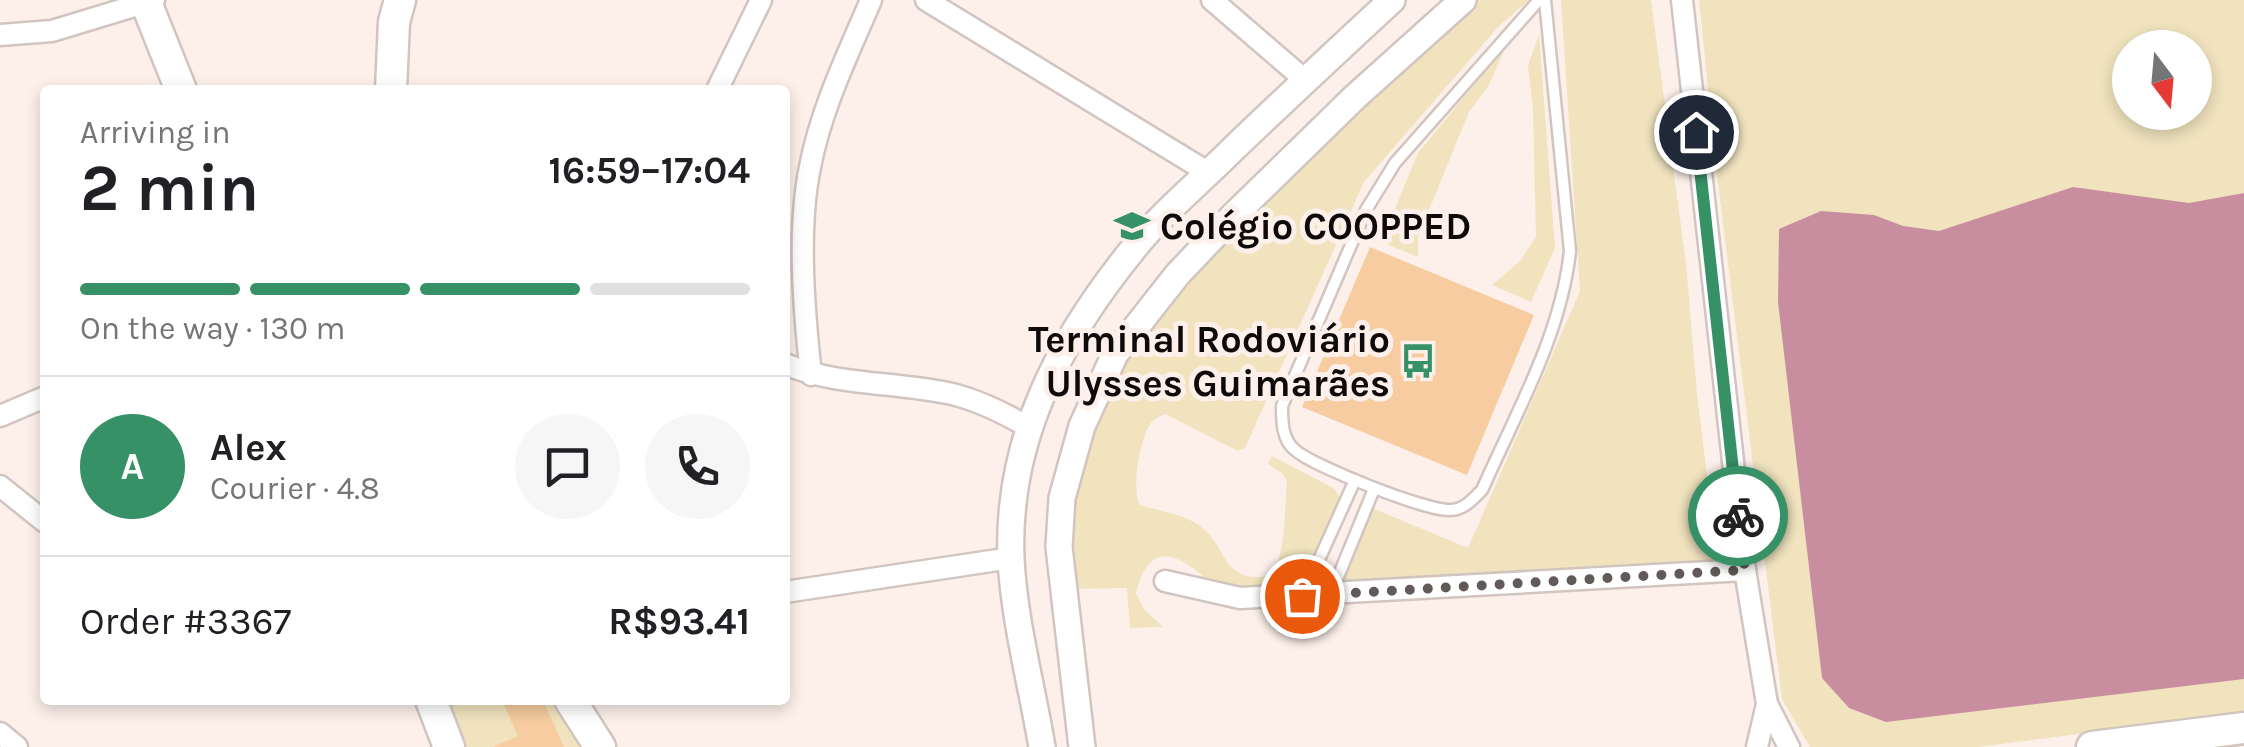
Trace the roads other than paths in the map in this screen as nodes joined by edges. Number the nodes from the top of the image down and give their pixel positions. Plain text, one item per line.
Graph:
1 (400, 0) edge
2 (761, 0) edge
3 (871, 0) edge
4 (926, 0) edge
5 (1212, 0) edge
6 (1392, 0) edge
7 (1463, 0) edge
8 (1542, 0) edge
9 (1682, 0) edge
10 (148, 1) edge
11 (0, 35) edge
12 (1305, 80) junction
13 (179, 85) edge
14 (391, 85) edge
15 (719, 85) edge
16 (1209, 173) junction
17 (790, 366) edge
18 (811, 375) junction
19 (40, 399) edge
20 (0, 416) edge
21 (1028, 427) junction
22 (1355, 480) junction
23 (0, 486) edge
24 (1374, 488) junction
25 (40, 518) edge
26 (1011, 558) junction
27 (1745, 570) junction
28 (1165, 581) dead end
29 (790, 591) edge
30 (1016, 594) junction
31 (1063, 594) junction
32 (1330, 595) junction
33 (1302, 596) junction
34 (1767, 704) junction
35 (433, 705) edge
36 (573, 705) edge
37 (2244, 728) edge
38 (0, 733) edge
39 (17, 747) edge
40 (450, 747) edge
41 (600, 747) edge
42 (1042, 747) edge
43 (1082, 747) edge
44 (1757, 747) edge
45 (1790, 747) edge
46 (2092, 747) edge

1 - 14 main road
2 - 15 street
3 - 18 street
4 - 16 street
5 - 12 street
6 - 12 street
7 - 31 street
8 - 22 lane
8 - 24 lane
9 - 27 street
10 - 11 street
10 - 13 main road
12 - 16 street
16 - 21 street
17 - 18 street
18 - 21 street
19 - 20 street
21 - 26 street
22 - 24 lane
22 - 33 lane
23 - 25 street
24 - 32 lane
26 - 29 street
26 - 30 street
27 - 32 street
27 - 34 street
28 - 33 street
30 - 31 street
30 - 42 street
31 - 43 street
32 - 33 street
34 - 44 street
34 - 45 street
35 - 40 main road
36 - 41 main road
37 - 46 main road
38 - 39 street

